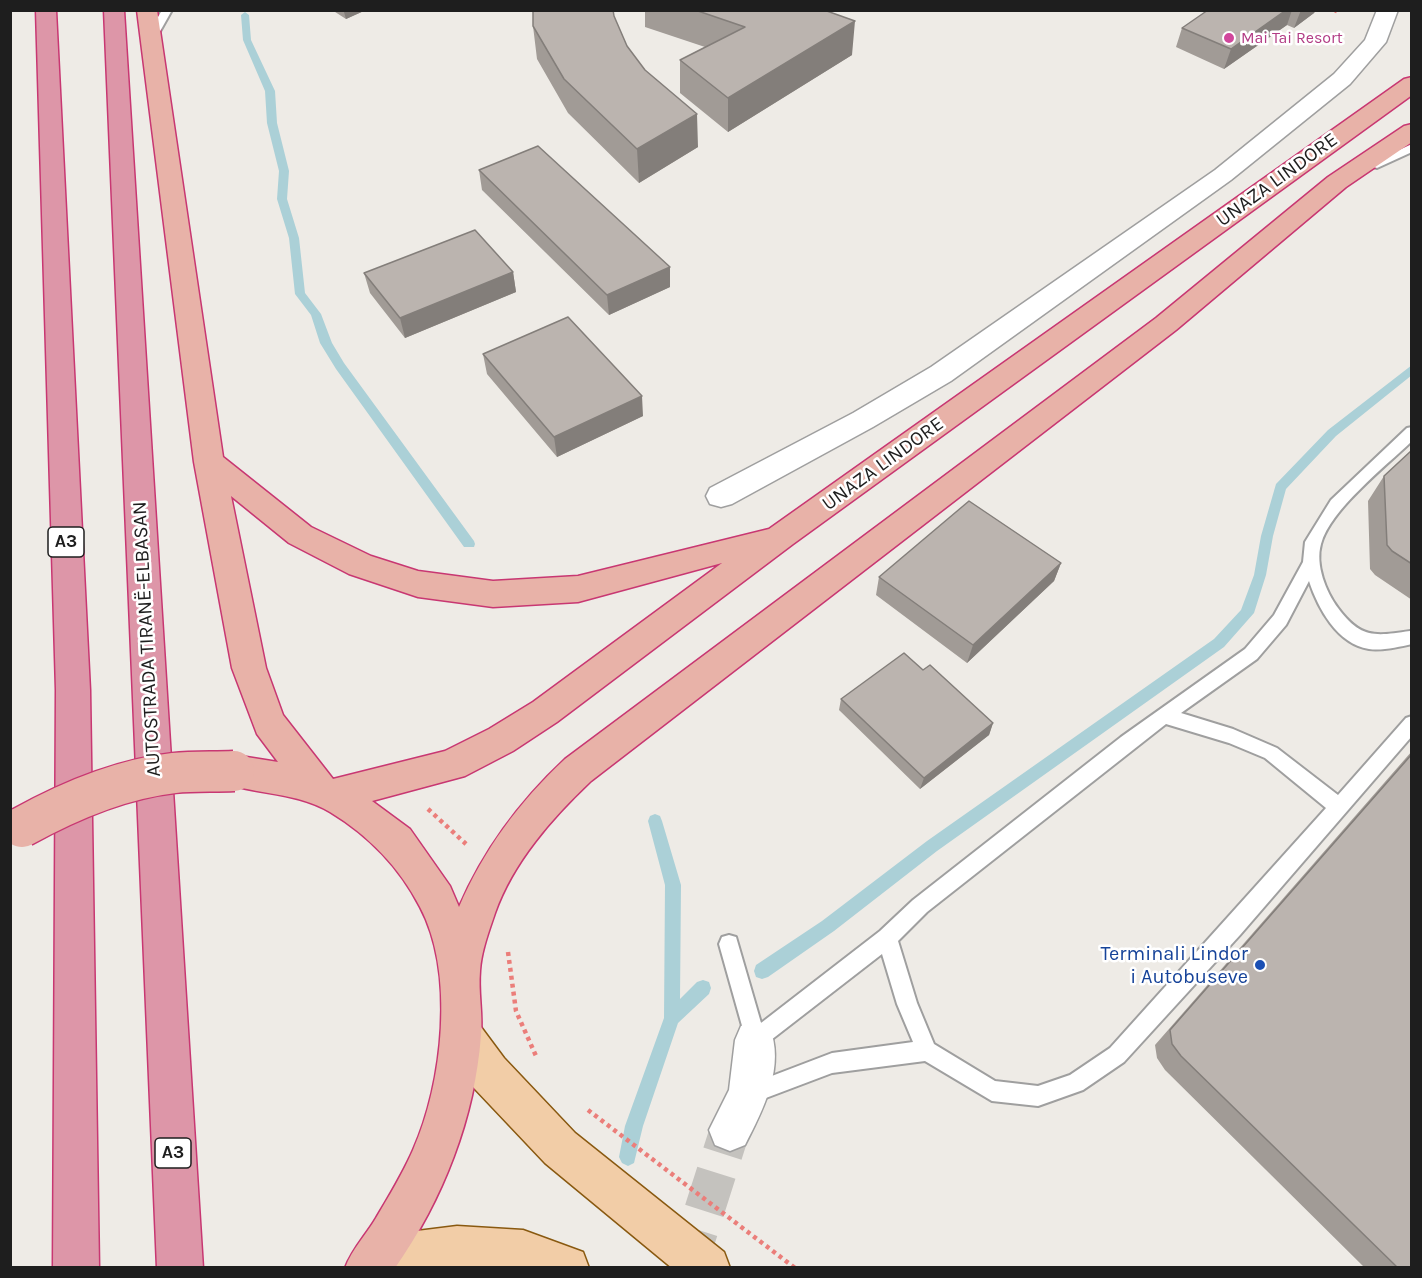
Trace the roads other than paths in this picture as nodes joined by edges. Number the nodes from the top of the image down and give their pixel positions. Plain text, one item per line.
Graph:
1 (46, 10) edge
2 (114, 10) edge
3 (147, 10) edge
4 (167, 10) edge
5 (1388, 10) edge
6 (150, 40) junction
7 (1412, 84) edge
8 (1412, 131) edge
9 (1412, 147) edge
10 (1336, 182) junction
11 (1412, 432) edge
12 (209, 462) junction
13 (721, 496) dead end
14 (782, 536) junction
15 (1311, 562) junction
16 (1411, 639) edge
17 (1165, 716) junction
18 (1412, 723) edge
19 (326, 794) junction
20 (1339, 807) junction
21 (16, 830) edge
22 (887, 938) junction
23 (729, 945) dead end
24 (460, 970) junction
25 (461, 1033) junction
26 (755, 1040) junction
27 (927, 1052) junction
28 (749, 1094) junction
29 (730, 1130) tunnel mouth
30 (372, 1263) edge
31 (76, 1268) edge
32 (180, 1268) edge
33 (567, 1268) edge
34 (708, 1268) edge

1 - 31 highway, A3
2 - 32 highway, AUTOSTRADA TIRANË-ELBASAN / A3
3 - 6 highway
4 - 6 lane
5 - 13 street
6 - 12 highway
7 - 14 highway, UNAZA LINDORE
8 - 10 highway, UNAZA LINDORE
9 - 10 lane
10 - 24 highway, UNAZA LINDORE
11 - 15 lane
12 - 14 highway
12 - 19 highway
14 - 19 highway, UNAZA LINDORE
15 - 16 lane
15 - 17 lane
17 - 20 lane
17 - 22 lane
18 - 20 lane
19 - 21 highway, bridge
19 - 24 highway
20 - 27 lane
22 - 26 lane
22 - 27 lane
23 - 26 lane
24 - 25 highway
25 - 30 highway
25 - 34 main road
26 - 28 street
27 - 28 lane
28 - 29 street
30 - 33 main road

